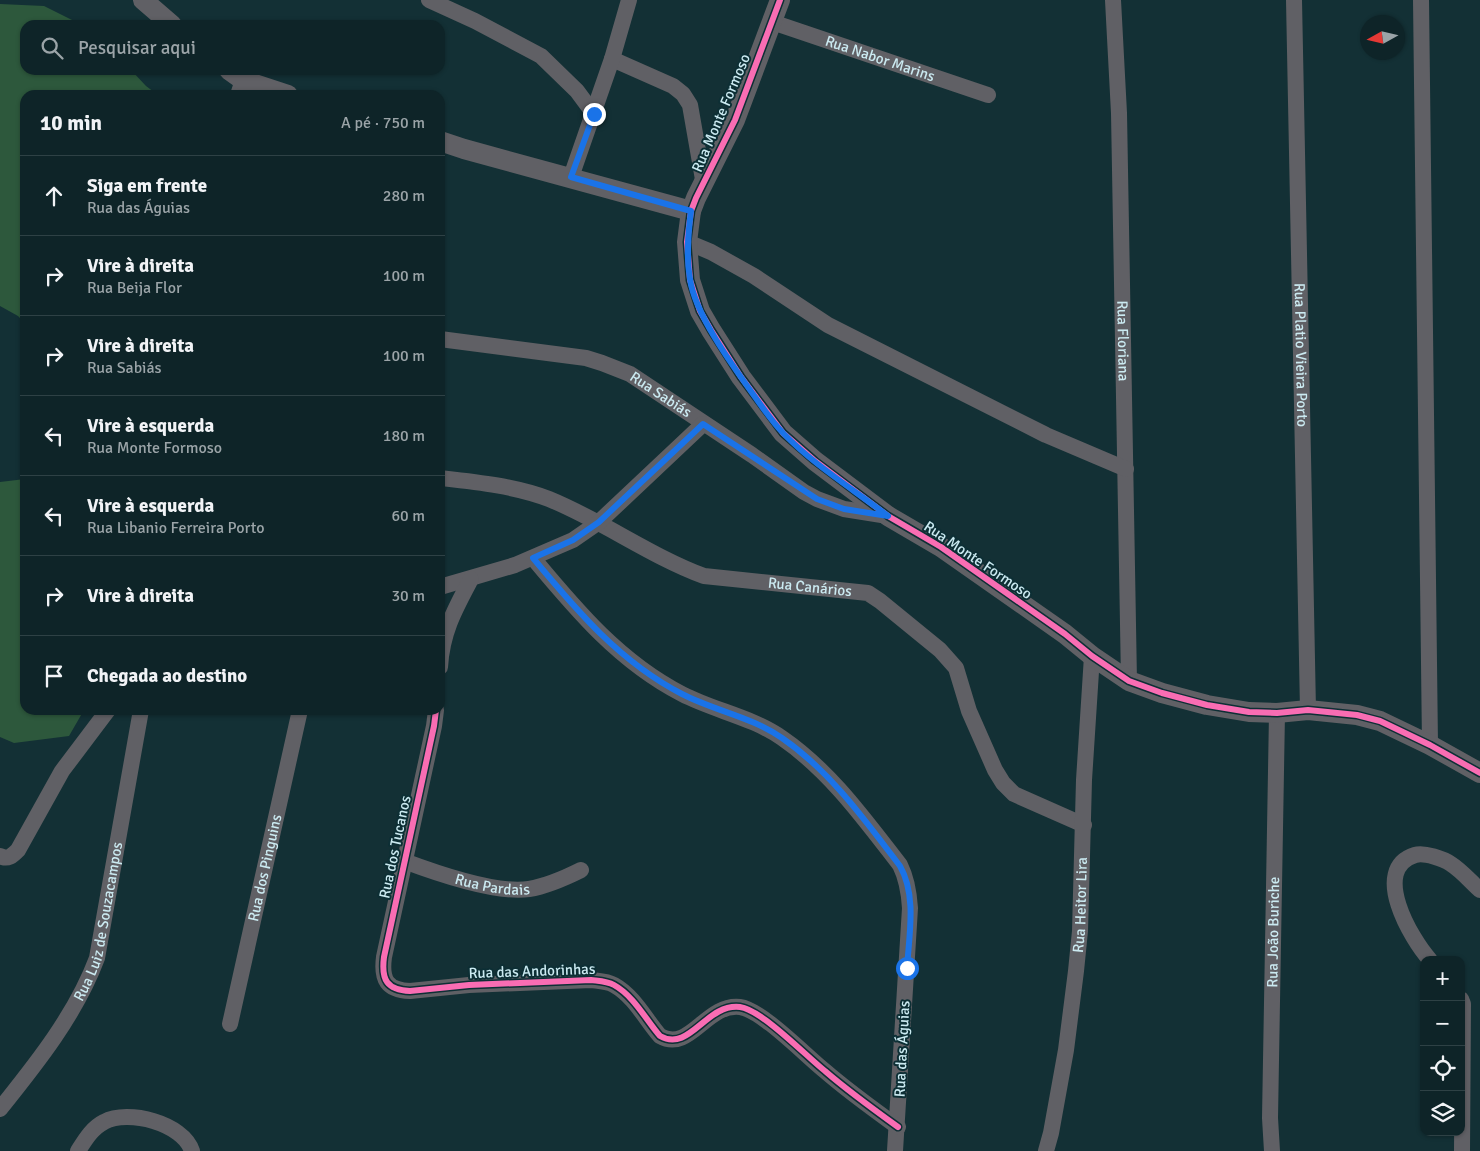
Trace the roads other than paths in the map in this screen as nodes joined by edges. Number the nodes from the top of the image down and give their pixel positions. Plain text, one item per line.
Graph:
1 (143, 0) edge
2 (429, 0) edge
3 (629, 0) edge
4 (780, 0) edge
5 (1113, 0) edge
6 (1294, 0) edge
7 (1421, 0) edge
8 (166, 20) edge
9 (772, 22) junction
10 (612, 59) junction
11 (237, 82) edge
12 (268, 90) edge
13 (988, 94) dead end
14 (594, 114) junction
15 (445, 143) edge
16 (571, 177) junction
17 (704, 185) junction
18 (691, 211) junction
19 (687, 242) junction
20 (445, 340) edge
21 (703, 424) junction
22 (1126, 469) junction
23 (445, 479) edge
24 (888, 516) junction
25 (599, 522) junction
26 (533, 558) junction
27 (471, 579) junction
28 (445, 587) edge
29 (445, 634) edge
30 (1092, 656) junction
31 (1129, 681) junction
32 (1308, 710) junction
33 (1277, 713) junction
34 (104, 715) edge
35 (140, 715) edge
36 (299, 715) edge
37 (435, 715) edge
38 (1430, 745) junction
39 (1480, 773) edge
40 (1084, 825) junction
41 (0, 856) edge
42 (404, 861) junction
43 (581, 870) dead end
44 (1480, 890) edge
45 (1427, 956) edge
46 (391, 987) joint
47 (1462, 1001) edge
48 (230, 1024) dead end
49 (0, 1110) edge
50 (898, 1127) junction
51 (78, 1151) edge
52 (192, 1151) edge
53 (895, 1151) edge
54 (1046, 1151) edge
55 (1272, 1151) edge
56 (1462, 1151) edge

1 - 8 street
2 - 14 street
3 - 10 street
4 - 9 street, Rua Monte Formoso
5 - 22 street, Rua Floriana
6 - 32 street, Rua Platio Vieira Porto
7 - 38 street
9 - 13 street, Rua Nabor Marins
9 - 17 street, Rua Monte Formoso
10 - 14 street
10 - 17 street
11 - 12 street
14 - 16 street
15 - 16 street
16 - 18 street
17 - 18 street, Rua Monte Formoso
18 - 19 street, Rua Monte Formoso
19 - 22 street
19 - 24 street, Rua Monte Formoso
20 - 21 street, Rua Sabiás
21 - 24 street, Rua Sabiás
21 - 25 street
22 - 31 street, Rua Floriana
23 - 25 street, Rua Canários
24 - 30 street, Rua Monte Formoso
25 - 26 street
25 - 40 street, Rua Canários
26 - 27 street
26 - 50 street, Rua das Águias
27 - 28 street
27 - 29 street
30 - 31 street, Rua Monte Formoso
30 - 40 street, Rua Heitor Lira
31 - 33 street, Rua Monte Formoso
32 - 33 street, Rua Monte Formoso
32 - 38 street, Rua Monte Formoso
33 - 55 street, Rua João Buriche
34 - 41 street
35 - 49 street, Rua Luiz de Souzacampos
36 - 48 street, Rua dos Pinguins
37 - 42 street, Rua dos Tucanos
38 - 39 street, Rua Monte Formoso
40 - 54 street, Rua Heitor Lira
42 - 43 street, Rua Pardais
42 - 46 street, Rua dos Tucanos
44 - 45 street
46 - 50 street, Rua das Andorinhas
47 - 56 street
50 - 53 street, Rua das Águias
51 - 52 street

